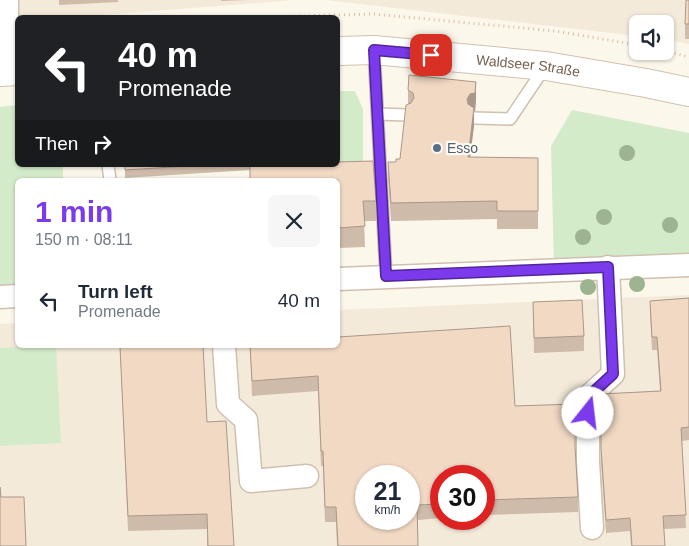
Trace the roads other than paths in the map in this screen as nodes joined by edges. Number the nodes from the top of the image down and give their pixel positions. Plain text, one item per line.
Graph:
1 (7, 0) edge
2 (374, 50) junction
3 (340, 51) edge
4 (546, 66) junction
5 (8, 71) edge
6 (689, 92) edge
7 (378, 114) junction
8 (407, 115) edge
9 (474, 118) edge
10 (689, 265) edge
11 (608, 267) junction
12 (386, 276) junction
13 (340, 278) edge
14 (15, 296) edge
15 (0, 297) edge
16 (224, 348) edge
17 (306, 476) dead end
18 (592, 528) dead end

1 - 5 street
2 - 3 main road, Waldseer Straße
2 - 4 main road, Waldseer Straße
2 - 7 lane
4 - 6 main road, Waldseer Straße
4 - 9 lane
7 - 8 lane
7 - 12 lane
10 - 11 street
11 - 12 street
11 - 18 street
12 - 13 street
14 - 15 street
16 - 17 street

